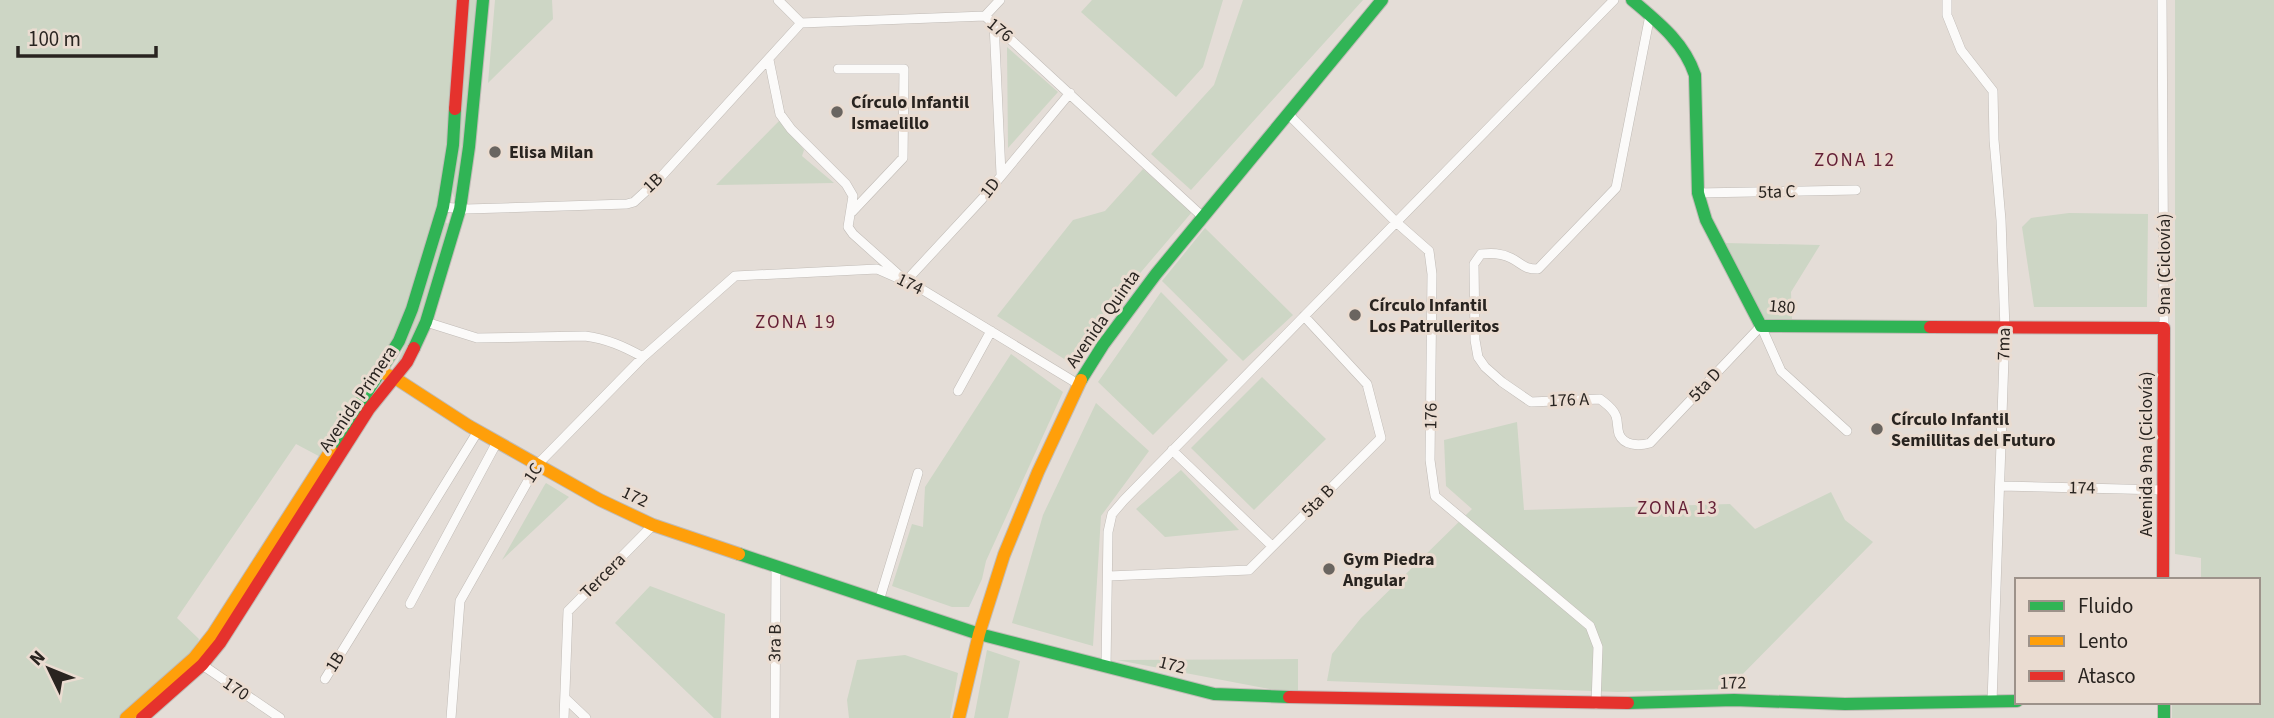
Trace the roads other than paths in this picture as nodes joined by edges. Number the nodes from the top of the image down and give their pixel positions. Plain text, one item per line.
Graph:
1 (463, 0) edge
2 (483, 0) edge
3 (778, 0) edge
4 (1000, 0) edge
5 (1382, 0) edge
6 (1614, 0) edge
7 (1632, 0) edge
8 (1947, 0) edge
9 (2162, 0) edge
10 (1650, 15) junction
11 (985, 16) junction
12 (801, 23) junction
13 (994, 23) junction
14 (769, 60) junction
15 (838, 69) dead end
16 (1070, 93) junction
17 (1287, 114) junction
18 (1001, 174) junction
19 (1856, 190) dead end
20 (1698, 193) junction
21 (443, 207) junction
22 (460, 209) junction
23 (852, 212) junction
24 (1204, 218) junction
25 (1396, 222) junction
26 (906, 281) junction
27 (721, 287) joint
28 (1304, 316) junction
29 (426, 322) junction
30 (1761, 326) junction
31 (2005, 328) junction
32 (2164, 328) junction
33 (991, 331) junction
34 (643, 357) junction
35 (381, 372) junction
36 (395, 378) junction
37 (1078, 384) junction
38 (958, 391) dead end
39 (478, 431) junction
40 (1847, 431) dead end
41 (497, 442) junction
42 (1650, 443) joint
43 (1172, 450) junction
44 (537, 465) junction
45 (918, 473) dead end
46 (2000, 486) junction
47 (2163, 490) junction
48 (653, 525) junction
49 (1272, 546) junction
50 (776, 567) junction
51 (1109, 576) junction
52 (2163, 578) edge
53 (879, 601) junction
54 (410, 604) dead end
55 (979, 634) junction
56 (198, 662) junction
57 (1106, 667) junction
58 (325, 679) dead end
59 (565, 698) junction
60 (2015, 701) edge
61 (1992, 702) junction
62 (1665, 704) junction
63 (1596, 705) junction
64 (126, 718) edge
65 (142, 718) edge
66 (280, 718) edge
67 (451, 718) edge
68 (564, 718) edge
69 (586, 718) edge
70 (774, 718) edge
71 (959, 718) edge
72 (1664, 718) edge

1 - 21 street, Avenida Primera
2 - 22 street, Avenida Primera
3 - 12 street
4 - 11 street
5 - 17 street, Avenida Quinta
6 - 25 street
7 - 10 street, 180
8 - 31 street, 7ma
9 - 32 street, 9na (Ciclovía)
10 - 20 street, 180
10 - 42 street, 176 A
11 - 12 street, 176
11 - 13 street, 176
12 - 14 street, 1B
13 - 16 street, 176
13 - 18 street
14 - 22 street, 1B
14 - 23 street
15 - 23 street
16 - 18 street, 1D
16 - 24 street, 176
17 - 24 street, Avenida Quinta
17 - 25 street, 176
18 - 26 street, 1D
19 - 20 street, 5ta C
20 - 30 street, 180
21 - 22 street, 1B
21 - 35 street, Avenida Primera
22 - 29 street, Avenida Primera
23 - 26 street
24 - 37 street, Avenida Quinta
25 - 28 street
25 - 63 street, 176
26 - 27 street, 174
26 - 33 street, 174
27 - 34 street, 1C
28 - 43 street
28 - 49 street, 5ta B
29 - 34 street
29 - 36 street, Avenida Primera
30 - 31 street, 180
30 - 40 street
30 - 42 street, 5ta D
31 - 32 street, 180
31 - 46 street, 7ma
32 - 47 street, Avenida 9na (Ciclovía)
33 - 37 street, 174
33 - 38 street
34 - 44 street, 1C
35 - 36 street, 172
35 - 56 street, Avenida Primera
36 - 39 street, 172
36 - 56 street, Avenida Primera
37 - 55 street, Avenida Quinta
39 - 41 street, 172
39 - 58 street, 1B
41 - 44 street, 172
41 - 54 street
43 - 49 street
43 - 51 street
44 - 48 street, 172
44 - 67 street, 1C
45 - 53 street
46 - 47 street, 174
46 - 61 street, 7ma
47 - 52 street, Avenida 9na (Ciclovía)
48 - 50 street, 172
48 - 59 street, Tercera
49 - 51 street, 5ta B
50 - 53 street, 172
50 - 70 street, 3ra B
51 - 57 street
53 - 55 street, 172
55 - 57 street, 172
55 - 71 street, Avenida Quinta
56 - 64 street, Avenida Primera
56 - 65 street, Avenida Primera
56 - 66 street, 170
57 - 63 street, 172
59 - 68 street, Tercera
59 - 69 street
60 - 61 street, 172
61 - 62 street, 172
62 - 63 street, 172
62 - 72 street

